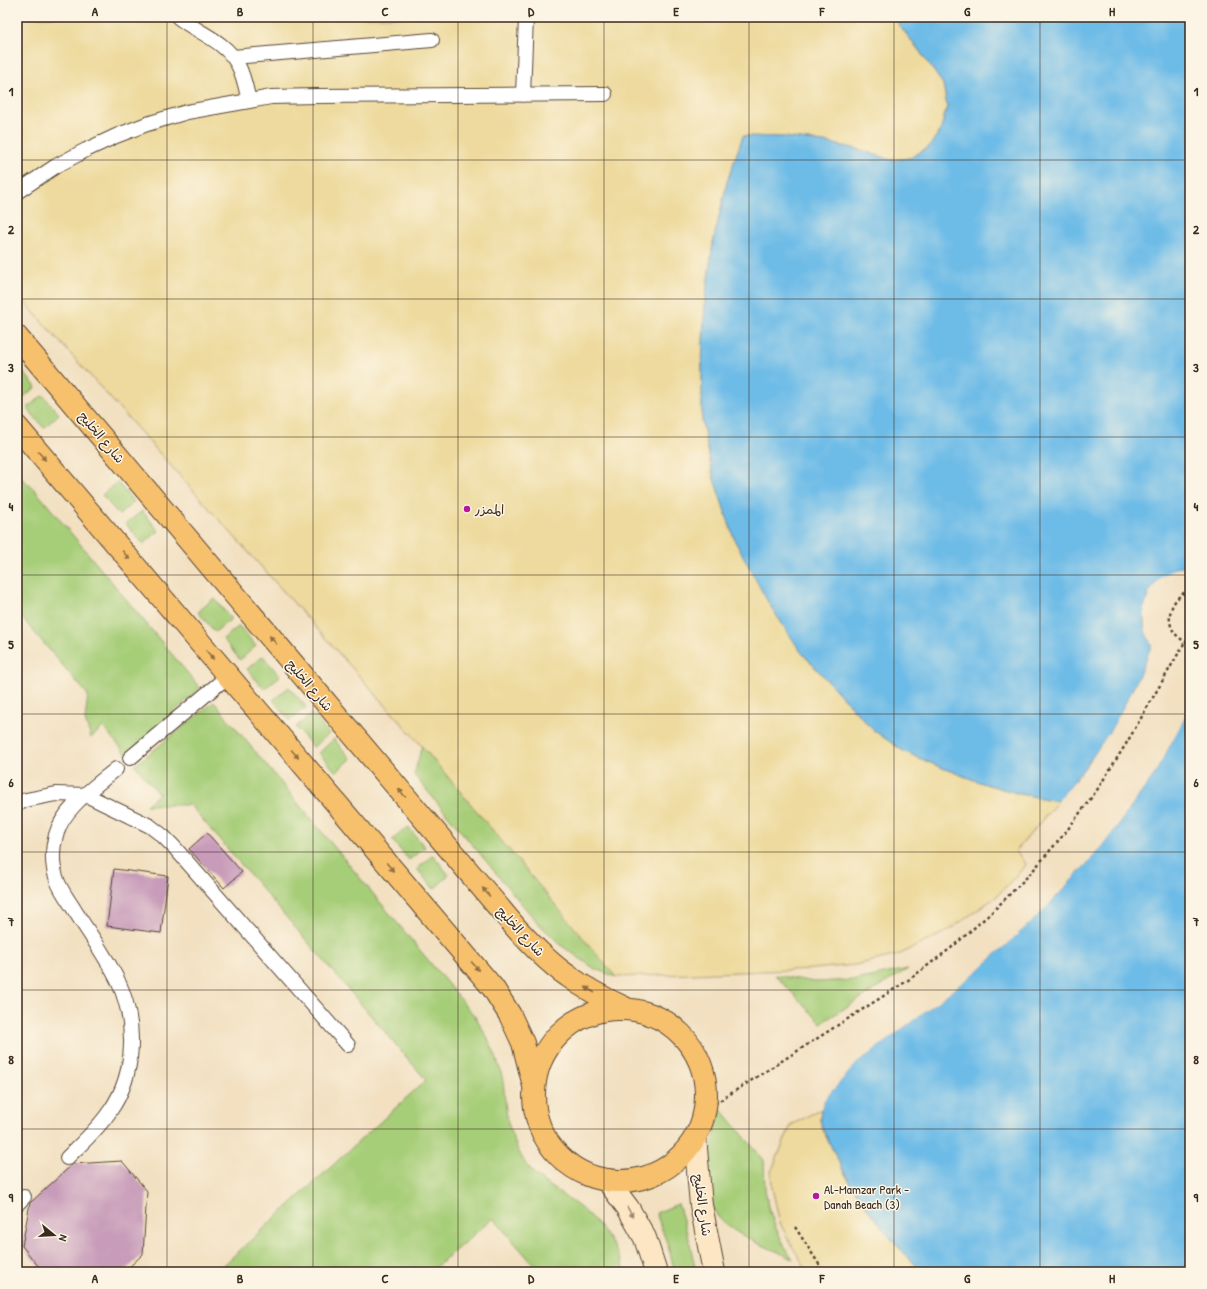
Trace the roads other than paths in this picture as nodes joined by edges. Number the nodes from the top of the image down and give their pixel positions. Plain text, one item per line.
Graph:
1 (178, 17) edge
2 (526, 17) edge
3 (432, 40) dead end
4 (233, 57) junction
5 (604, 94) dead end
6 (523, 95) junction
7 (249, 101) junction
8 (17, 192) edge
9 (17, 337) edge
10 (17, 427) edge
11 (228, 676) junction
12 (130, 758) dead end
13 (116, 769) dead end
14 (86, 795) junction
15 (17, 803) edge
16 (625, 1008) junction
17 (348, 1045) dead end
18 (534, 1086) junction
19 (695, 1137) junction
20 (67, 1158) dead end
21 (608, 1180) junction
22 (656, 1272) edge
23 (714, 1272) edge

1 - 4 lane
2 - 6 lane
3 - 4 lane
4 - 7 lane
5 - 6 lane
6 - 7 lane
7 - 8 lane
16 -> 9 main road, شارع الخليج
10 -> 11 main road
11 - 12 lane
11 -> 18 main road
13 - 14 lane
14 - 15 lane
14 - 17 lane
14 - 20 lane
16 - 18 main road
16 - 19 main road
18 - 21 main road
19 - 21 main road
19 - 23 main road, شارع الخليج
21 -> 22 main road

